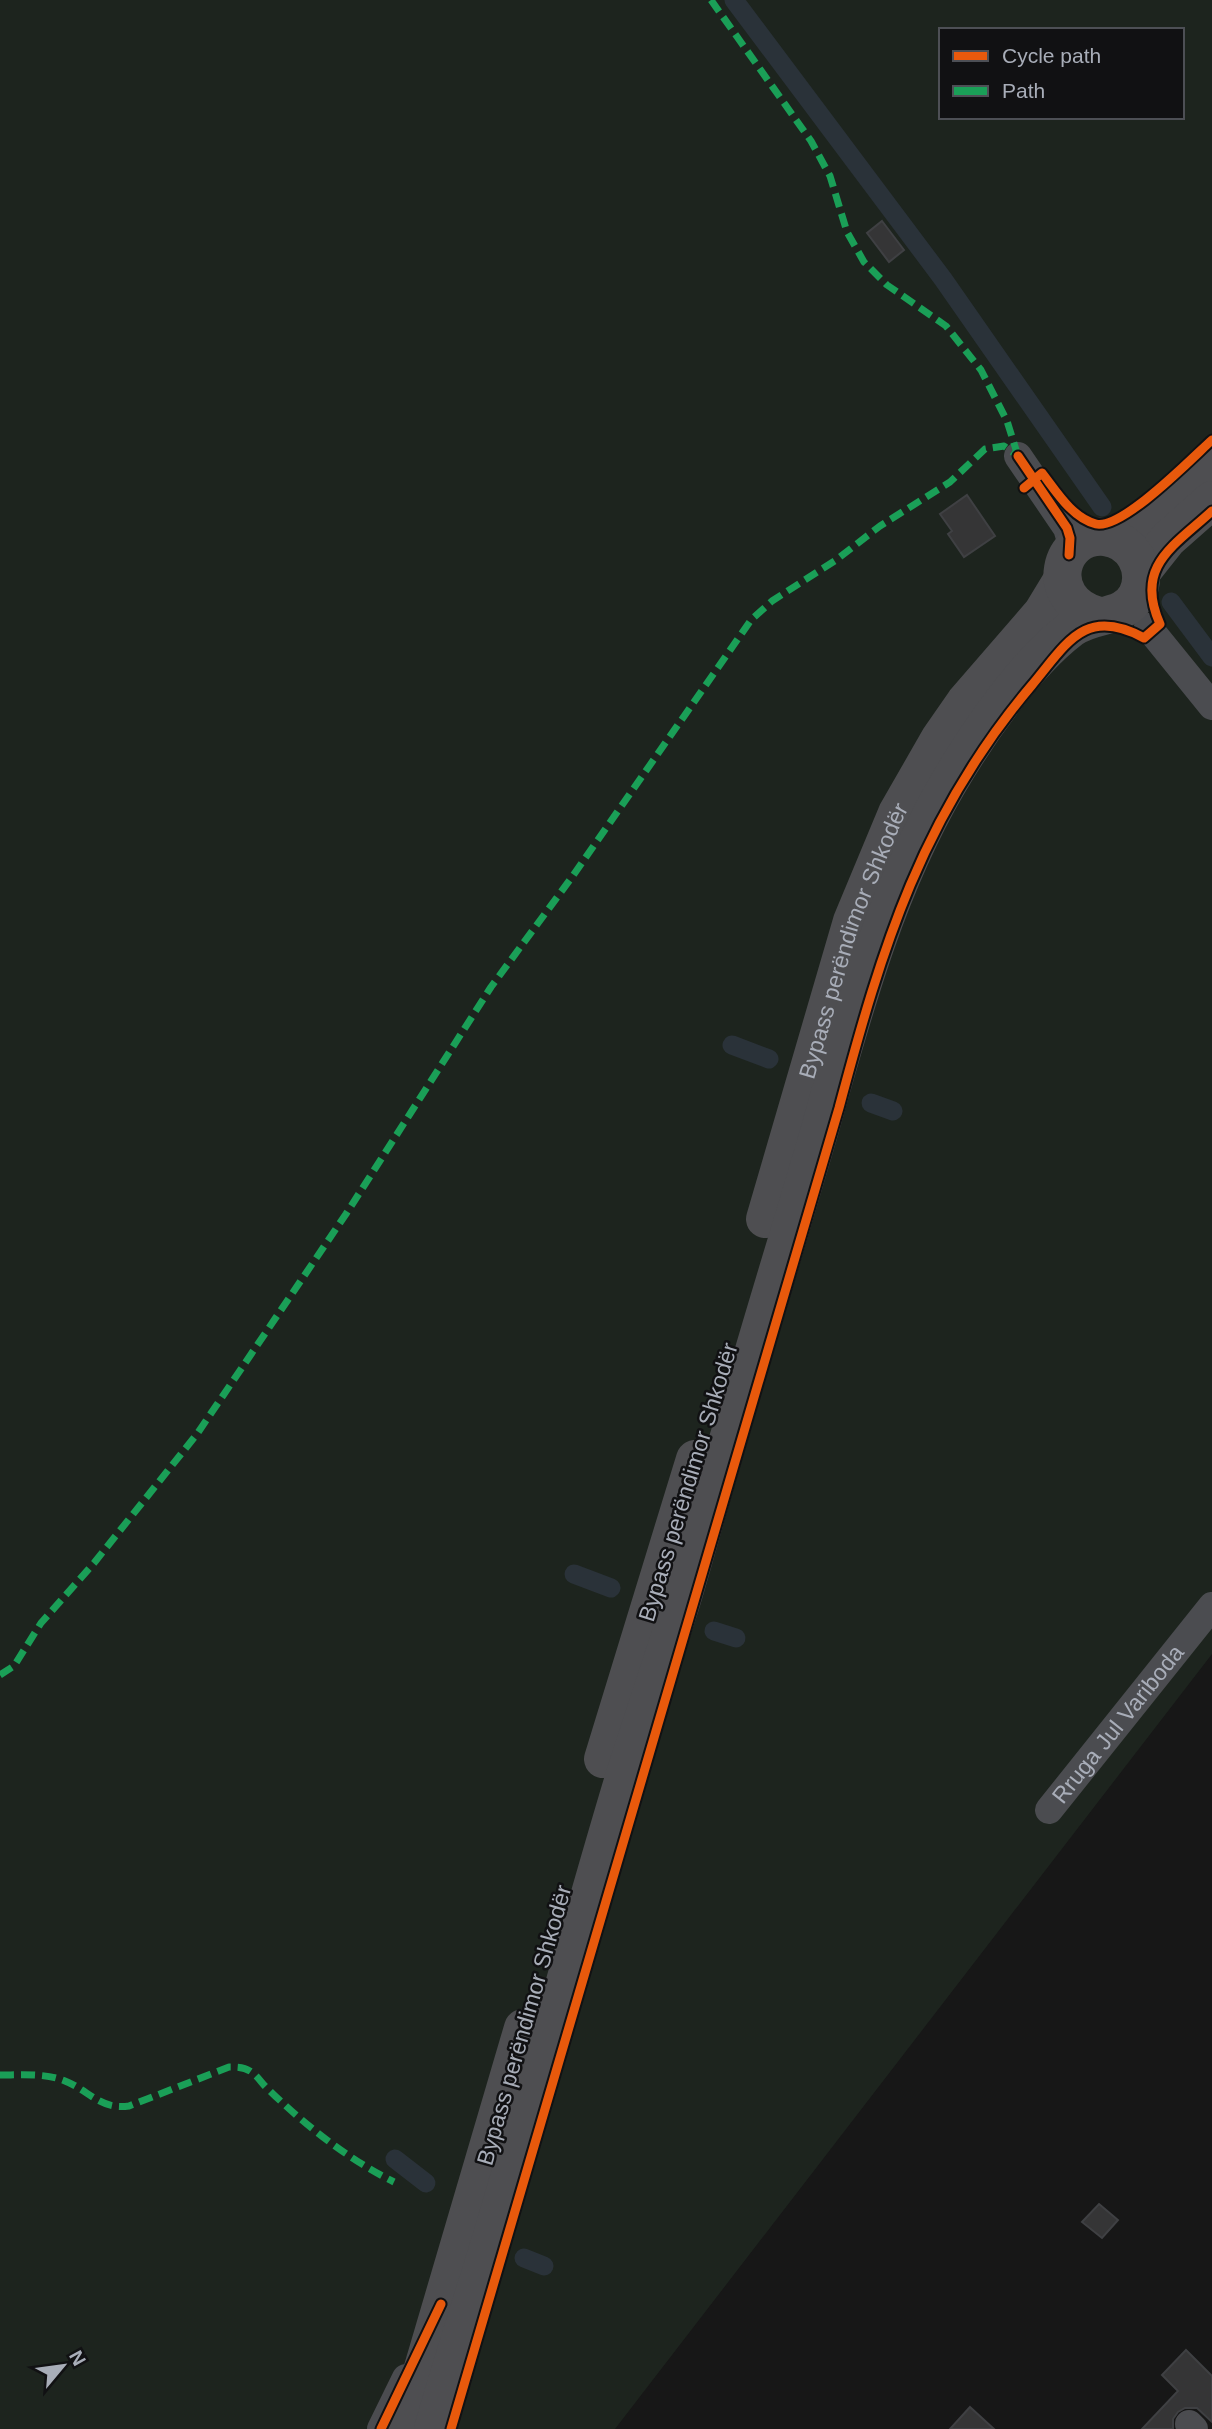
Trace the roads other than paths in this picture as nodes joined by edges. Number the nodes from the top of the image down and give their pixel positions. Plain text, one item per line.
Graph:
1 (1018, 456) dead end
2 (1212, 463) edge
3 (1212, 499) edge
4 (1108, 538) junction
5 (1064, 551) junction
6 (1142, 597) junction
7 (1102, 615) junction
8 (1212, 706) edge
9 (1212, 1606) edge
10 (1049, 1810) dead end
11 (441, 2304) junction
12 (382, 2429) edge
13 (405, 2429) edge
14 (433, 2429) edge

1 - 5 street
2 - 4 highway, Bypass perëndimor Shkodër
3 - 6 highway, Bypass perëndimor Shkodër
4 - 5 highway, Bypass perëndimor Shkodër
4 - 6 highway
5 - 7 highway
5 - 11 highway, Bypass perëndimor Shkodër
6 - 7 highway, Bypass perëndimor Shkodër
6 - 8 street
7 - 14 highway, Bypass perëndimor Shkodër
9 - 10 street, Rruga Jul Variboda
11 - 12 street
11 - 13 highway, Bypass perëndimor Shkodër

